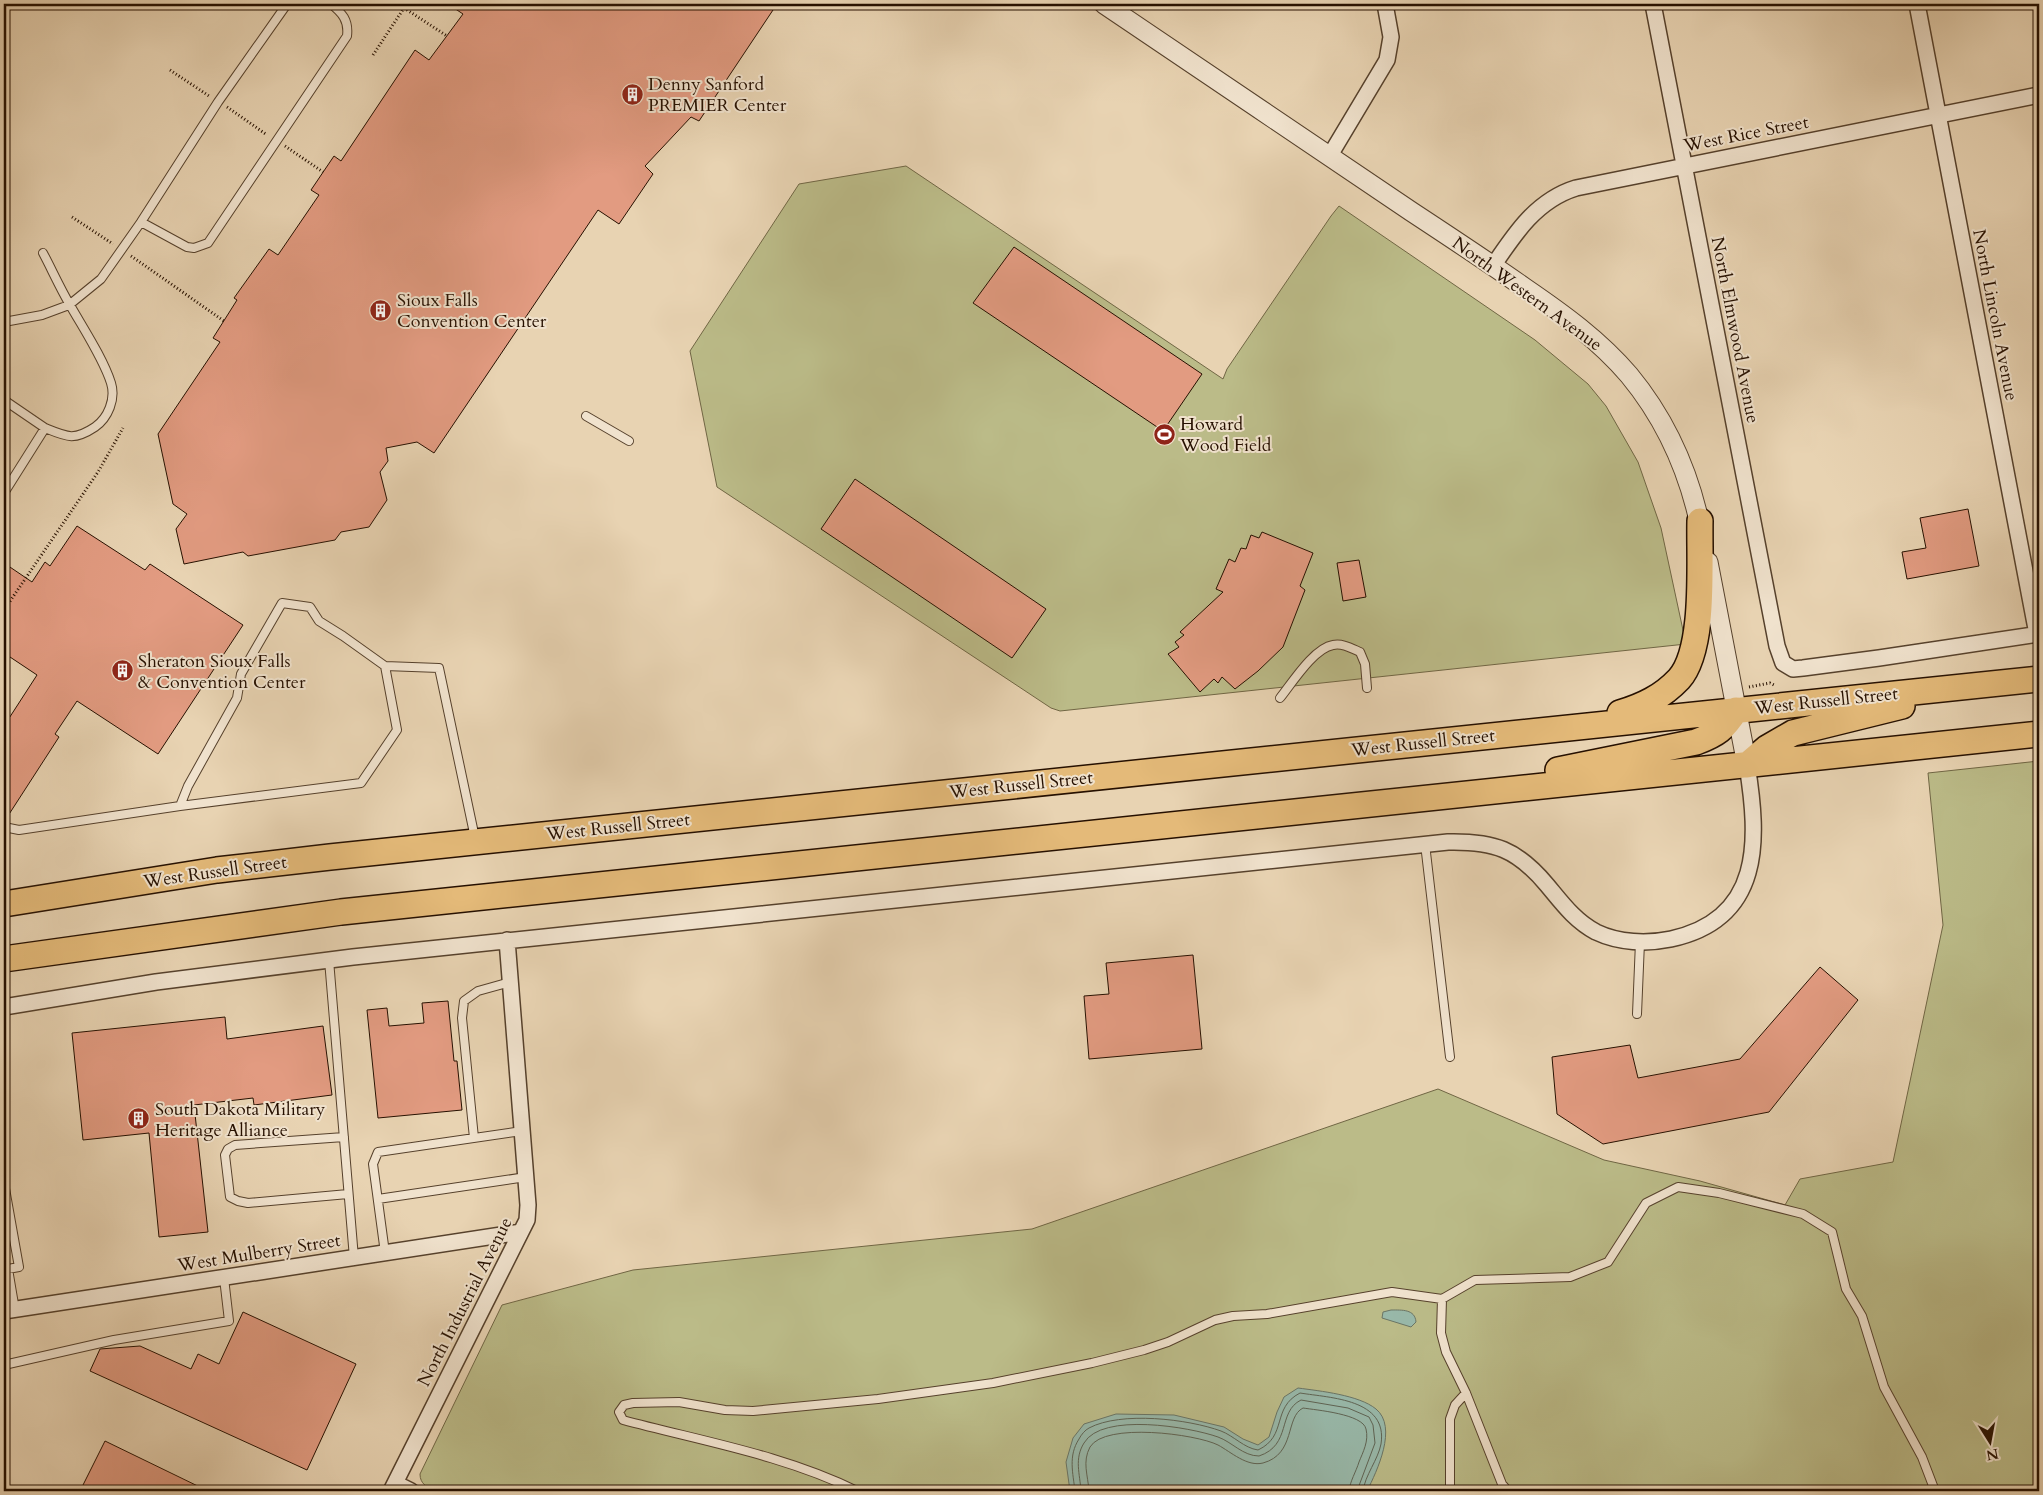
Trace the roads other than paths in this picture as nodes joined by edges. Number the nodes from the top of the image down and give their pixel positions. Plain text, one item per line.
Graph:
1 (287, 4) edge
2 (331, 4) edge
3 (1104, 4) edge
4 (1385, 4) edge
5 (1653, 4) edge
6 (1917, 4) edge
7 (2039, 95) edge
8 (1937, 114) junction
9 (1329, 157) junction
10 (1685, 166) junction
11 (141, 222) junction
12 (43, 253) dead end
13 (1493, 266) junction
14 (69, 305) junction
15 (4, 322) edge
16 (4, 400) edge
17 (586, 416) dead end
18 (45, 428) junction
19 (629, 442) dead end
20 (4, 493) edge
21 (1700, 521) junction
22 (2038, 634) edge
23 (1783, 664) joint
24 (384, 666) junction
25 (2039, 679) edge
26 (1990, 684) junction
27 (1367, 688) dead end
28 (1280, 698) dead end
29 (1736, 710) junction
30 (1522, 733) junction
31 (2039, 734) edge
32 (1747, 765) junction
33 (1454, 796) junction
34 (180, 806) junction
35 (4, 826) edge
36 (476, 842) junction
37 (1425, 844) junction
38 (4, 893) edge
39 (61, 895) junction
40 (4, 904) edge
41 (507, 940) junction
42 (1640, 942) junction
43 (4, 960) edge
44 (329, 960) junction
45 (510, 982) junction
46 (4, 1007) edge
47 (1637, 1014) dead end
48 (1450, 1057) dead end
49 (522, 1131) junction
50 (344, 1137) junction
51 (474, 1138) junction
52 (526, 1177) junction
53 (4, 1183) edge
54 (348, 1194) junction
55 (378, 1198) junction
56 (521, 1232) junction
57 (385, 1253) junction
58 (354, 1258) junction
59 (6, 1267) edge
60 (224, 1278) junction
61 (1442, 1299) junction
62 (10, 1310) edge
63 (4, 1365) edge
64 (1466, 1393) junction
65 (393, 1487) edge
66 (411, 1491) edge
67 (857, 1491) edge
68 (1450, 1491) edge
69 (1508, 1491) edge
70 (1934, 1491) edge

1 - 11 lane
2 - 11 lane
3 - 9 street, North Western Avenue
4 - 9 street
5 - 10 street, North Elmwood Avenue
6 - 8 street, North Lincoln Avenue
7 - 8 street, West Rice Street
8 - 10 street, West Rice Street
8 - 22 street, North Lincoln Avenue
9 - 13 street, North Western Avenue
10 - 13 street, West Rice Street
10 - 23 street, North Elmwood Avenue
11 - 14 lane
12 - 14 lane
13 - 21 street, North Western Avenue
14 - 15 lane
14 - 18 lane
16 - 18 lane
17 - 19 lane
18 - 20 lane
21 - 29 street, North Western Avenue
21 - 30 highway
22 - 23 street, West Russell Street
24 - 34 lane
24 - 34 lane
24 - 36 lane
25 - 26 highway, West Russell Street
26 - 29 highway, West Russell Street
26 - 32 highway
27 - 28 lane
29 - 30 highway, West Russell Street
29 - 32 street, North Western Avenue
29 - 33 highway
30 - 36 highway, West Russell Street
31 - 32 highway
32 - 33 highway
32 - 42 street
33 - 43 highway
34 - 35 lane
36 - 39 highway, West Russell Street
37 - 41 street
37 - 42 street
37 - 48 lane
38 - 39 highway
39 - 40 highway, West Russell Street
41 - 44 street
41 - 45 street, North Industrial Avenue
42 - 47 lane
44 - 46 street
44 - 50 lane
45 - 49 street, North Industrial Avenue
45 - 51 lane
49 - 51 lane
49 - 52 street, North Industrial Avenue
50 - 54 lane
50 - 54 lane
51 - 55 lane
52 - 55 lane
52 - 56 street, North Industrial Avenue
53 - 59 lane
54 - 58 lane
55 - 57 lane
56 - 57 street, West Mulberry Street
56 - 65 street, North Industrial Avenue
57 - 58 street, West Mulberry Street
58 - 60 street, West Mulberry Street
59 - 62 lane
60 - 62 street, West Mulberry Street
60 - 63 lane
61 - 64 lane
61 - 67 lane
61 - 70 lane
64 - 68 lane
64 - 69 lane
65 - 66 street

